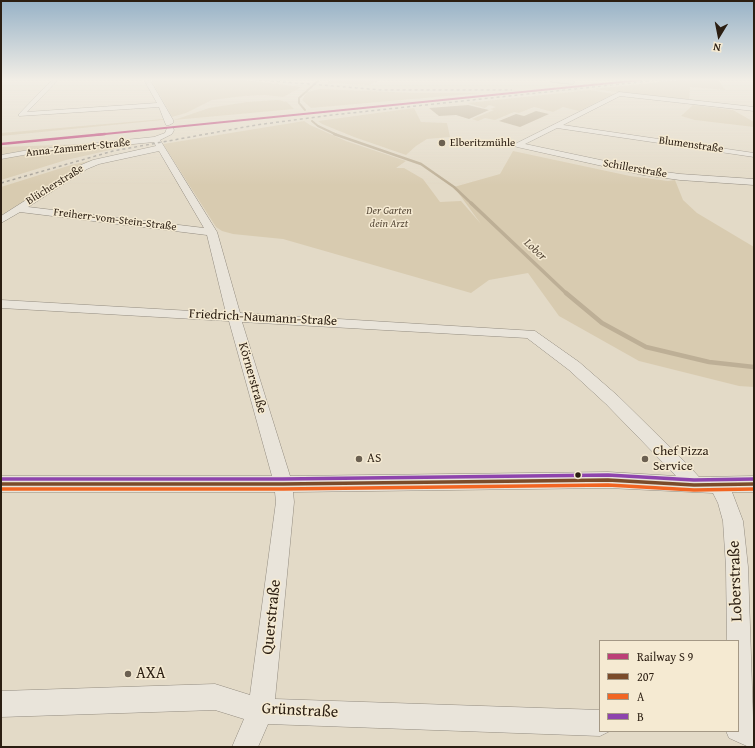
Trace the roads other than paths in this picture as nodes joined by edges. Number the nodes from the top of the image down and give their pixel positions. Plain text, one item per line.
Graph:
1 (166, 115) edge
2 (579, 115) edge
3 (557, 126) junction
4 (156, 139) junction
5 (160, 148) junction
6 (754, 155) edge
7 (1, 157) edge
8 (744, 182) junction
9 (754, 182) edge
10 (754, 189) edge
11 (18, 209) junction
12 (1, 220) edge
13 (212, 232) junction
14 (1, 304) edge
15 (234, 317) junction
16 (1, 484) edge
17 (282, 484) junction
18 (754, 484) edge
19 (694, 485) junction
20 (718, 485) junction
21 (1, 704) edge
22 (261, 711) junction
23 (599, 723) edge
24 (744, 731) edge
25 (245, 747) edge

1 - 4 street
2 - 3 street
3 - 6 street, Blumenstraße
3 - 8 street, Schillerstraße
4 - 5 street, Körnerstraße
4 - 7 street, Anna-Zammert-Straße
5 - 11 street, Blücherstraße
5 - 13 street, Körnerstraße
8 - 9 street, Schillerstraße
8 - 10 street
11 - 12 street, Blücherstraße
11 - 13 street, Freiherr-vom-Stein-Straße
13 - 15 street, Körnerstraße
14 - 15 street, Friedrich-Naumann-Straße
15 - 17 street, Körnerstraße
15 - 19 street, Friedrich-Naumann-Straße
16 - 17 street
17 - 19 street
17 - 22 street, Querstraße
18 - 20 street
19 - 20 street
20 - 24 street, Loberstraße
21 - 22 street, Grünstraße
22 - 23 street, Grünstraße
22 - 25 street, Querstraße

